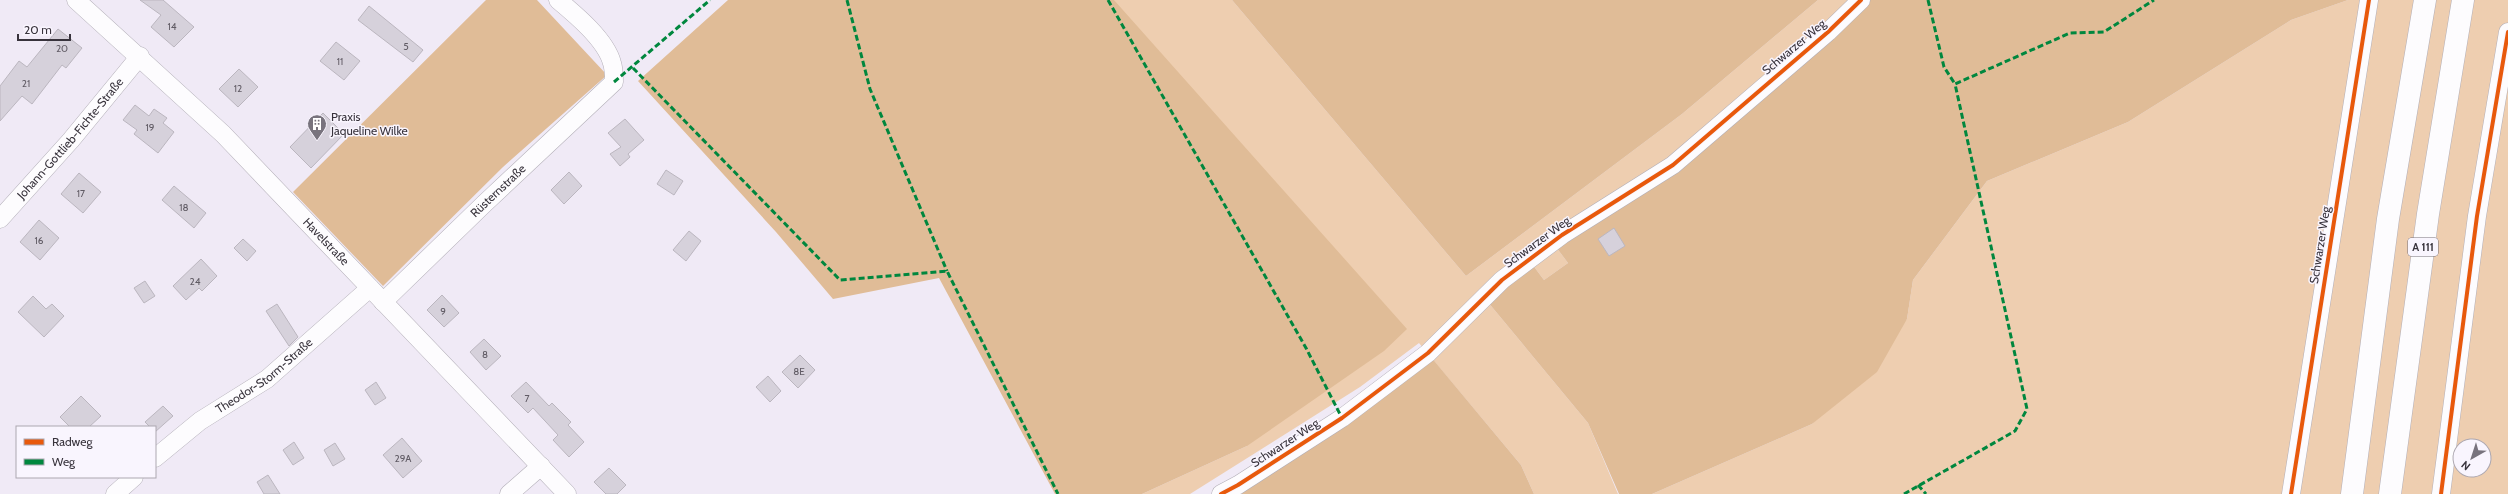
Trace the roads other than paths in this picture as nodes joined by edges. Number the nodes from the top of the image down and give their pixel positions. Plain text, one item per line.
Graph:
1 (76, 0) edge
2 (558, 0) edge
3 (1861, 0) edge
4 (2369, 0) edge
5 (2425, 0) edge
6 (2464, 0) edge
7 (2508, 32) edge
8 (140, 56) junction
9 (0, 220) edge
10 (370, 288) junction
11 (383, 302) junction
12 (156, 457) edge
13 (541, 466) junction
14 (133, 478) edge
15 (115, 494) edge
16 (509, 494) edge
17 (567, 494) edge
18 (1221, 494) edge
19 (2291, 494) edge
20 (2352, 494) edge
21 (2390, 494) edge
22 (2441, 494) edge

1 - 8 street, Havelstraße
2 - 11 street, Rüsternstraße
3 - 18 street, Schwarzer Weg
4 - 19 street, Schwarzer Weg
5 - 20 highway
6 - 21 highway, A 111
7 - 22 street
8 - 9 street, Johann-Gottlieb-Fichte-Straße
8 - 10 street, Havelstraße
10 - 11 street, Havelstraße
10 - 12 street, Theodor-Storm-Straße
11 - 13 street, Havelstraße
13 - 16 street
13 - 17 street, Havelstraße
14 - 15 street

